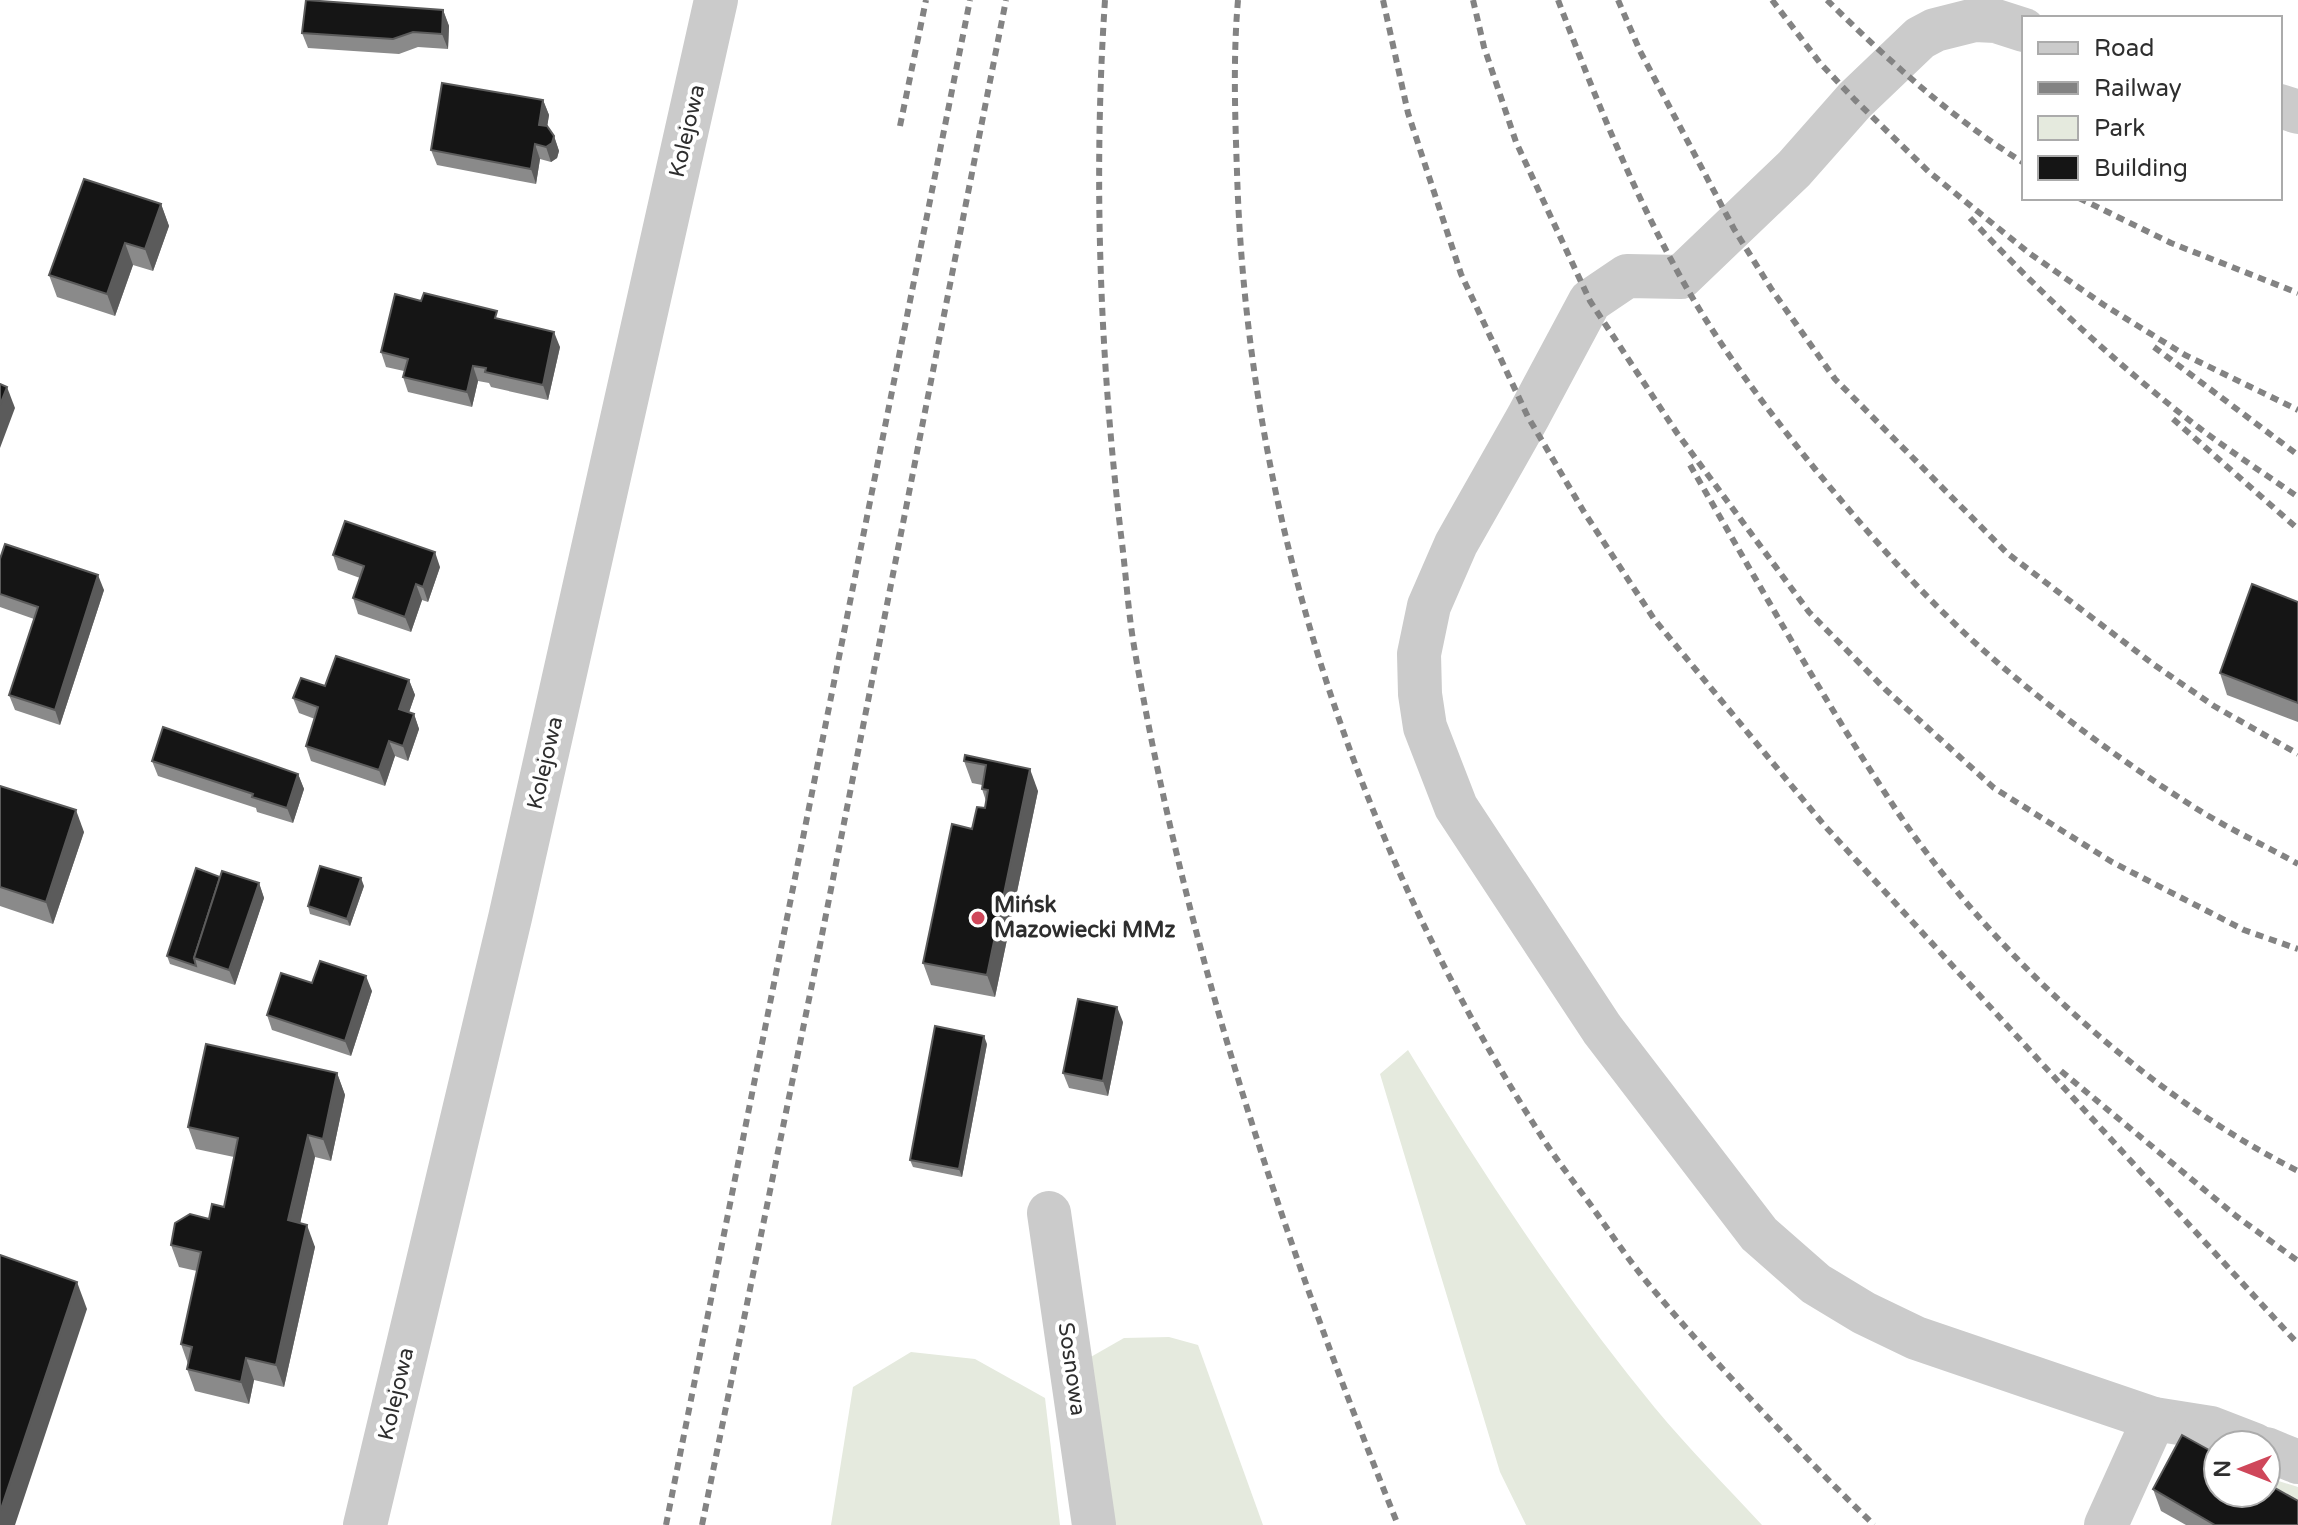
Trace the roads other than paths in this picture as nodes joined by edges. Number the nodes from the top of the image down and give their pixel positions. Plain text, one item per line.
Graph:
1 (716, 0) edge
2 (2022, 29) edge
3 (1049, 1213) dead end
4 (2154, 1419) junction
5 (2214, 1429) edge
6 (365, 1525) edge
7 (1094, 1525) edge
8 (2106, 1525) edge

1 - 6 street, Kolejowa
2 - 4 street
3 - 7 street, Sosnowa
4 - 5 street
4 - 8 street

